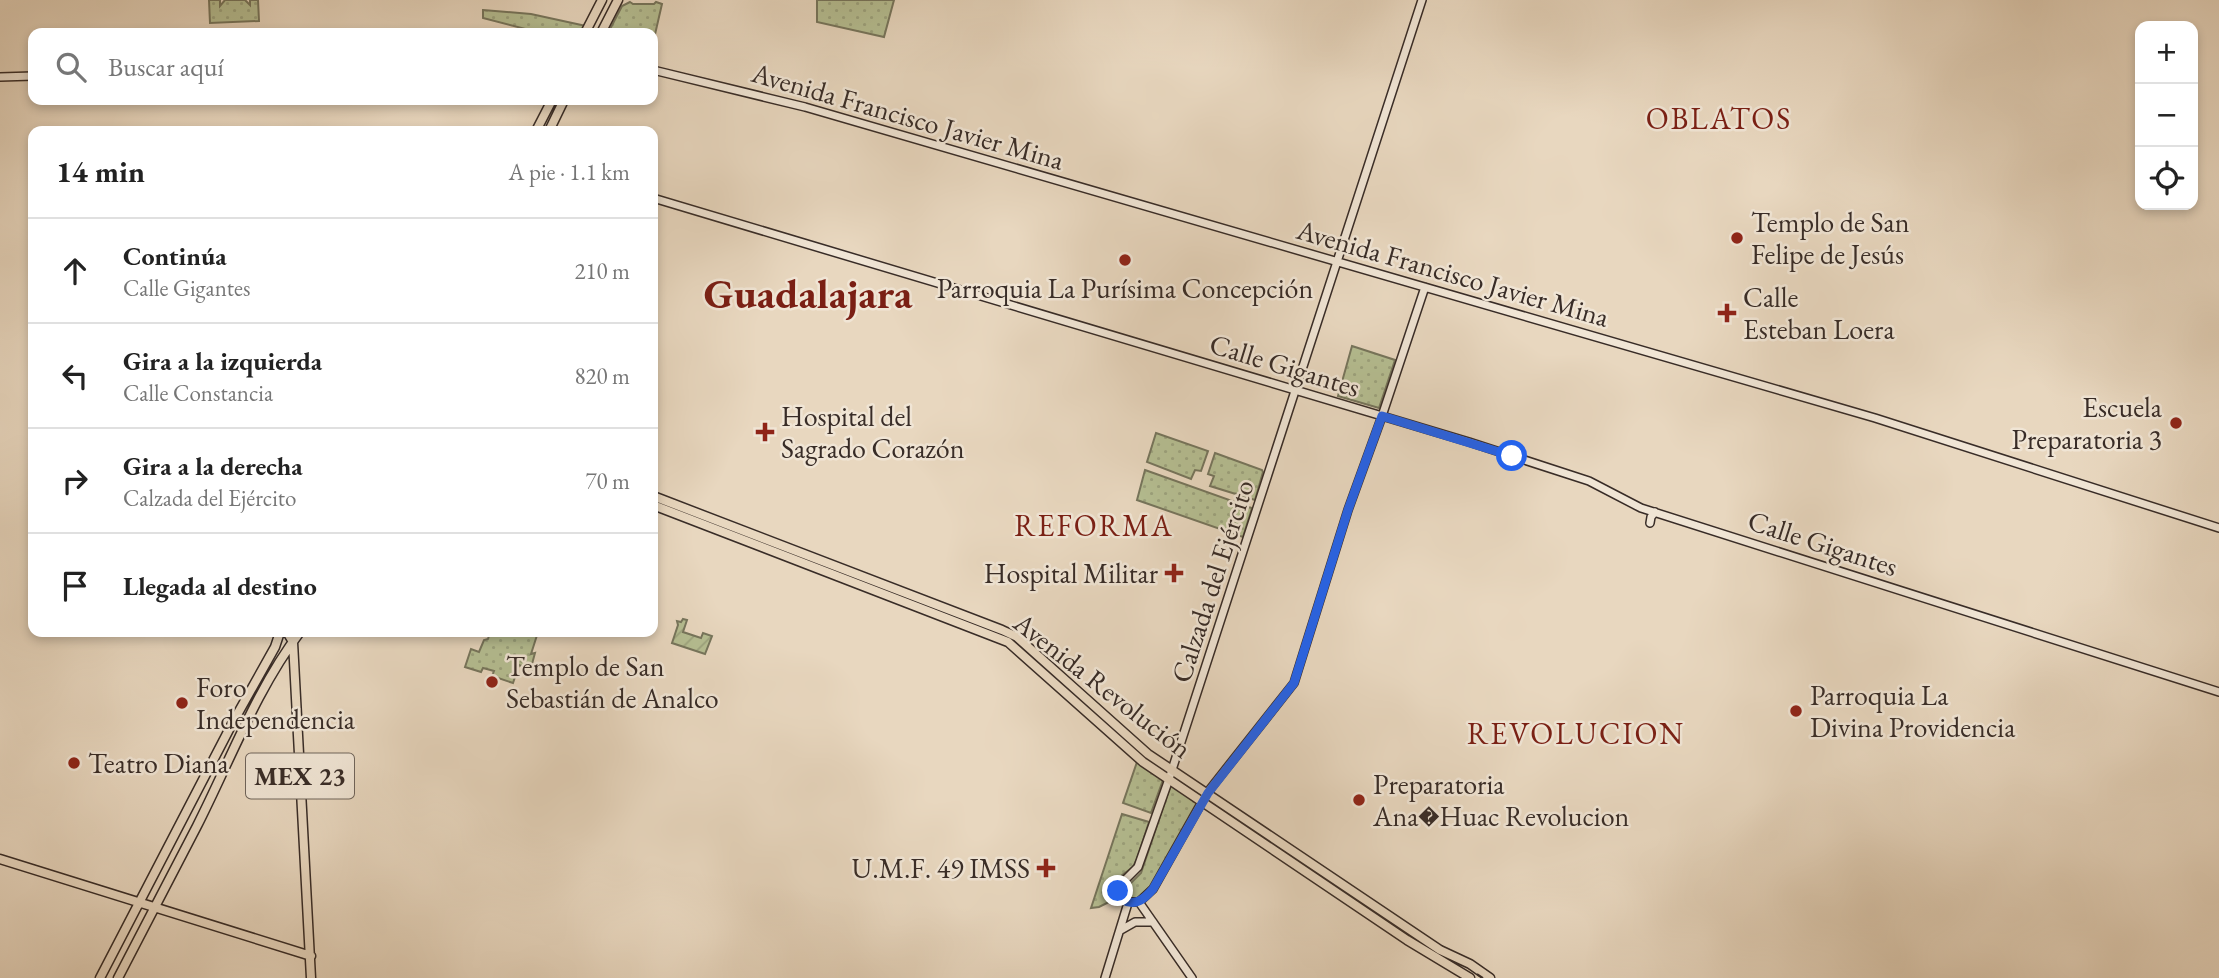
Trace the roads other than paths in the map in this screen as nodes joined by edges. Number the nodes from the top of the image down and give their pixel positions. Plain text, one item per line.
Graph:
1 (602, 0) edge
2 (618, 0) edge
3 (1422, 0) edge
4 (588, 28) edge
5 (604, 28) edge
6 (658, 70) edge
7 (28, 76) edge
8 (0, 78) edge
9 (549, 105) edge
10 (562, 105) edge
11 (539, 126) edge
12 (551, 126) edge
13 (658, 199) edge
14 (1338, 261) junction
15 (1425, 287) junction
16 (1297, 389) junction
17 (1382, 416) junction
18 (658, 498) edge
19 (658, 507) edge
20 (1655, 512) junction
21 (1650, 523) dead end
22 (2219, 528) edge
23 (279, 637) edge
24 (290, 637) edge
25 (296, 637) edge
26 (293, 642) junction
27 (2219, 692) edge
28 (1171, 775) junction
29 (1208, 793) junction
30 (1202, 802) junction
31 (0, 859) edge
32 (1139, 902) junction
33 (141, 903) junction
34 (1128, 903) junction
35 (154, 907) junction
36 (1153, 922) junction
37 (1120, 931) junction
38 (311, 956) junction
39 (101, 977) edge
40 (118, 978) edge
41 (312, 978) edge
42 (1105, 978) edge
43 (1192, 978) edge
44 (1471, 978) edge
45 (1490, 978) edge

1 - 4 main road
2 - 5 main road
3 - 14 main road, Calzada del Ejército
6 - 14 main road, Avenida Francisco Javier Mina
7 - 8 main road
9 - 11 main road
10 - 12 main road
13 - 16 main road, Calle Gigantes
14 - 15 main road, Avenida Francisco Javier Mina
14 - 16 main road, Calzada del Ejército
15 - 17 main road
15 - 22 main road, Avenida Francisco Javier Mina
16 - 17 main road, Calle Gigantes
16 - 28 main road, Calzada del Ejército
17 - 20 main road, Calle Gigantes
17 - 29 main road
18 - 28 main road, Avenida Revolución
19 - 28 main road, Avenida Revolución
20 - 21 main road
20 - 27 main road, Calle Gigantes
23 - 33 main road
24 - 26 main road
25 - 26 main road
26 - 35 main road
26 - 38 main road, MEX 23
28 - 29 main road, Avenida Revolución
28 - 30 main road, Avenida Revolución
28 - 34 main road, Calzada del Ejército
29 - 30 main road
29 - 45 main road, Avenida Revolución
30 - 32 main road
30 - 44 main road, Avenida Revolución
31 - 33 main road
32 - 34 main road
32 - 36 main road
33 - 35 main road
33 - 39 main road
34 - 37 main road, Calzada del Ejército
35 - 38 main road
35 - 40 main road
36 - 37 main road
36 - 43 main road
37 - 42 main road, Calzada del Ejército
38 - 41 main road, MEX 23
39 - 40 main road

